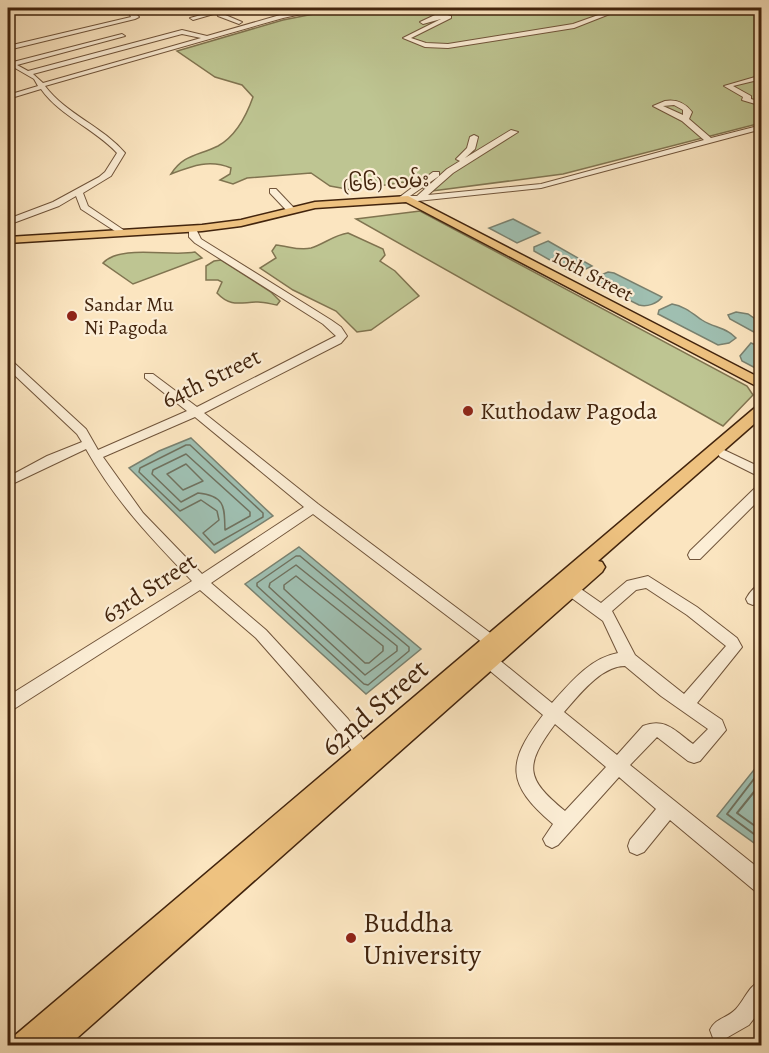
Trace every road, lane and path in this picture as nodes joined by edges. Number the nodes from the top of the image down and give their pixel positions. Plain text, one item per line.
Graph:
1 (279, 8) edge
2 (326, 8) edge
3 (453, 8) edge
4 (622, 8) edge
5 (225, 9) edge
6 (137, 12) dead end
7 (297, 13) junction
8 (193, 18) dead end
9 (247, 18) dead end
10 (122, 36) dead end
11 (207, 38) junction
12 (8, 48) edge
13 (10, 63) edge
14 (28, 73) junction
15 (762, 77) edge
16 (41, 86) junction
17 (8, 97) edge
18 (762, 104) edge
19 (685, 119) dead end
20 (762, 127) edge
21 (514, 132) dead end
22 (742, 133) junction
23 (752, 136) dead end
24 (474, 137) dead end
25 (711, 141) junction
26 (273, 191) dead end
27 (78, 192) junction
28 (409, 199) junction
29 (56, 204) junction
30 (84, 207) junction
31 (291, 210) junction
32 (8, 222) edge
33 (192, 229) junction
34 (123, 233) junction
35 (8, 240) edge
36 (8, 363) edge
37 (149, 376) dead end
38 (762, 385) edge
39 (762, 409) edge
40 (196, 412) junction
41 (748, 429) edge
42 (90, 443) junction
43 (724, 454) junction
44 (97, 456) junction
45 (762, 474) edge
46 (8, 482) edge
47 (762, 489) edge
48 (313, 507) junction
49 (637, 522) junction
50 (695, 555) dead end
51 (201, 582) junction
52 (566, 586) junction
53 (602, 611) junction
54 (487, 652) junction
55 (629, 660) junction
56 (8, 704) edge
57 (686, 704) junction
58 (553, 712) junction
59 (368, 758) junction
60 (618, 765) junction
61 (668, 808) junction
62 (566, 823) junction
63 (552, 839) dead end
64 (637, 846) dead end
65 (762, 884) edge
66 (762, 990) edge
67 (721, 1030) dead end
68 (22, 1046) edge
69 (48, 1046) edge

1 - 7 street
2 - 7 street
3 - 4 street
5 - 8 street
5 - 9 street
6 - 12 street
7 - 11 street
10 - 13 street
11 - 14 street
11 - 16 street
13 - 14 street
14 - 16 street
15 - 18 street
16 - 17 street
16 - 27 street
19 - 25 street
20 - 22 street, (၆၆) လမ်း
21 - 28 street
22 - 23 street
22 - 25 street, (၆၆) လမ်း
24 - 28 street
25 - 28 street, (၆၆) လမ်း
26 - 31 street
27 - 29 street
27 - 30 street
28 - 31 main road, (၆၆) လမ်း
28 - 38 main road, 10th Street
29 - 30 street
29 - 32 street
30 - 34 street
31 - 33 main road, (၆၆) လမ်း
33 - 34 main road, (၆၆) လမ်း
33 - 40 street, 64th Street
34 - 35 main road, (၆၆) လမ်း
36 - 42 street
37 - 40 street
39 - 41 main road, 62nd Street
40 - 44 street, 64th Street
40 - 48 street
41 - 43 main road, 62nd Street
41 - 49 main road, 62nd Street
42 - 44 street
42 - 46 street
43 - 45 street
43 - 49 main road, 62nd Street
44 - 51 street
47 - 50 street
48 - 51 street, 63rd Street
48 - 54 street
49 - 52 main road, 62nd Street
51 - 56 street, 63rd Street
51 - 59 street
52 - 53 street
52 - 54 main road, 62nd Street
53 - 55 street
53 - 57 street
54 - 58 street
54 - 59 main road, 62nd Street
55 - 57 street
55 - 58 street
57 - 60 street
58 - 60 street
58 - 62 street
59 - 68 main road, 62nd Street
59 - 69 main road, 62nd Street
60 - 61 street
60 - 62 street
61 - 64 street
61 - 65 street
62 - 63 street
66 - 67 street

